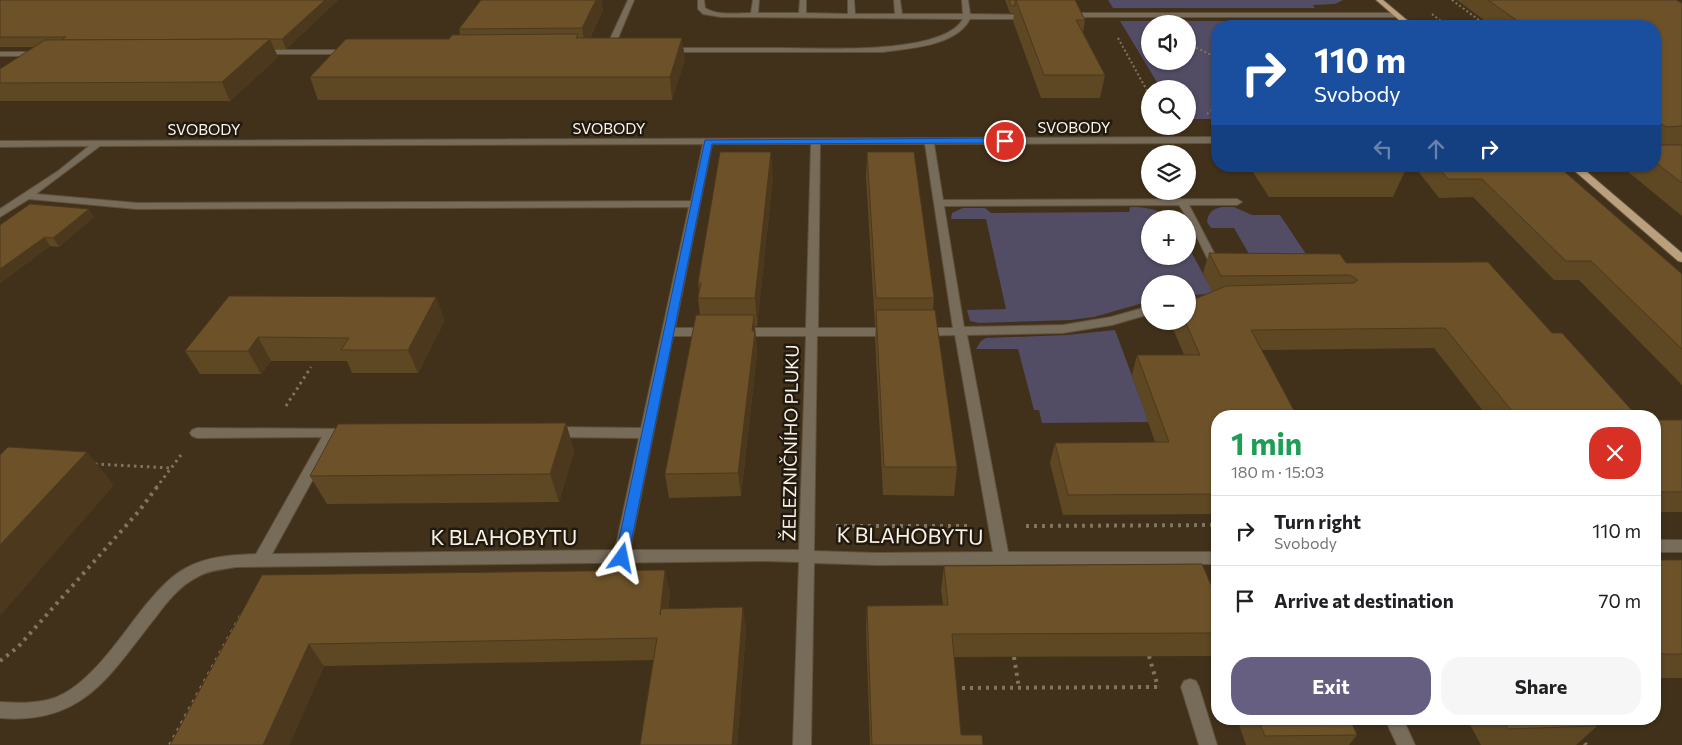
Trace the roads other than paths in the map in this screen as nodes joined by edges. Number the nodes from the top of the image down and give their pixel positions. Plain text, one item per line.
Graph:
1 (630, 0) edge
2 (701, 0) edge
3 (756, 0) edge
4 (803, 0) edge
5 (851, 0) edge
6 (897, 0) edge
7 (965, 0) edge
8 (1379, 0) edge
9 (802, 15) junction
10 (852, 15) junction
11 (899, 15) junction
12 (1055, 15) edge
13 (1396, 15) junction
14 (754, 16) junction
15 (1038, 16) edge
16 (967, 17) junction
17 (1402, 20) edge
18 (599, 50) edge
19 (609, 50) junction
20 (618, 50) edge
21 (658, 50) edge
22 (250, 52) edge
23 (359, 52) edge
24 (0, 54) edge
25 (50, 54) edge
26 (1211, 140) edge
27 (816, 141) junction
28 (929, 141) junction
29 (708, 142) junction
30 (100, 143) junction
31 (0, 144) edge
32 (1581, 172) edge
33 (26, 196) junction
34 (1182, 202) junction
35 (1237, 202) dead end
36 (939, 203) junction
37 (695, 204) junction
38 (0, 214) edge
39 (1682, 259) edge
40 (1217, 268) edge
41 (1141, 313) edge
42 (668, 332) junction
43 (813, 332) junction
44 (959, 332) junction
45 (332, 432) junction
46 (362, 432) edge
47 (539, 432) edge
48 (647, 432) junction
49 (197, 433) road end
50 (1661, 546) edge
51 (1682, 546) edge
52 (807, 556) junction
53 (622, 558) junction
54 (1211, 558) edge
55 (1002, 559) junction
56 (262, 560) junction
57 (1190, 687) road end
58 (0, 710) edge
59 (1397, 725) edge
60 (802, 745) edge
61 (1208, 745) edge
62 (1406, 745) edge

1 - 19 street
2 - 14 street
3 - 14 street
4 - 9 street
5 - 10 street
6 - 11 street
7 - 16 street
8 - 13 main road
9 - 10 street
9 - 14 street
10 - 11 street
11 - 16 street
12 - 13 street
13 - 17 main road
15 - 16 street
16 - 21 street
18 - 19 street
19 - 20 street
22 - 23 street
24 - 25 street
26 - 28 street, SVOBODY
27 - 28 street, SVOBODY
27 - 29 street, SVOBODY
27 - 43 street, ŽELEZNIČNÍHO PLUKU
28 - 36 street
29 - 30 street, SVOBODY
29 - 37 street
30 - 31 street, SVOBODY
30 - 33 street
32 - 39 main road
33 - 37 street
33 - 38 street
34 - 35 street
34 - 36 street
34 - 40 street
36 - 44 street
37 - 42 street
41 - 44 street
42 - 43 street
42 - 48 street
43 - 44 street
43 - 52 street, ŽELEZNIČNÍHO PLUKU
44 - 55 street
45 - 46 street
45 - 49 street
45 - 56 street
47 - 48 street
48 - 53 street
50 - 51 street
52 - 53 street, K BLAHOBYTU
52 - 55 street, K BLAHOBYTU
52 - 60 street, ŽELEZNIČNÍHO PLUKU
53 - 56 street, K BLAHOBYTU
54 - 55 street, K BLAHOBYTU
56 - 58 street, K BLAHOBYTU
57 - 61 street
59 - 62 street

